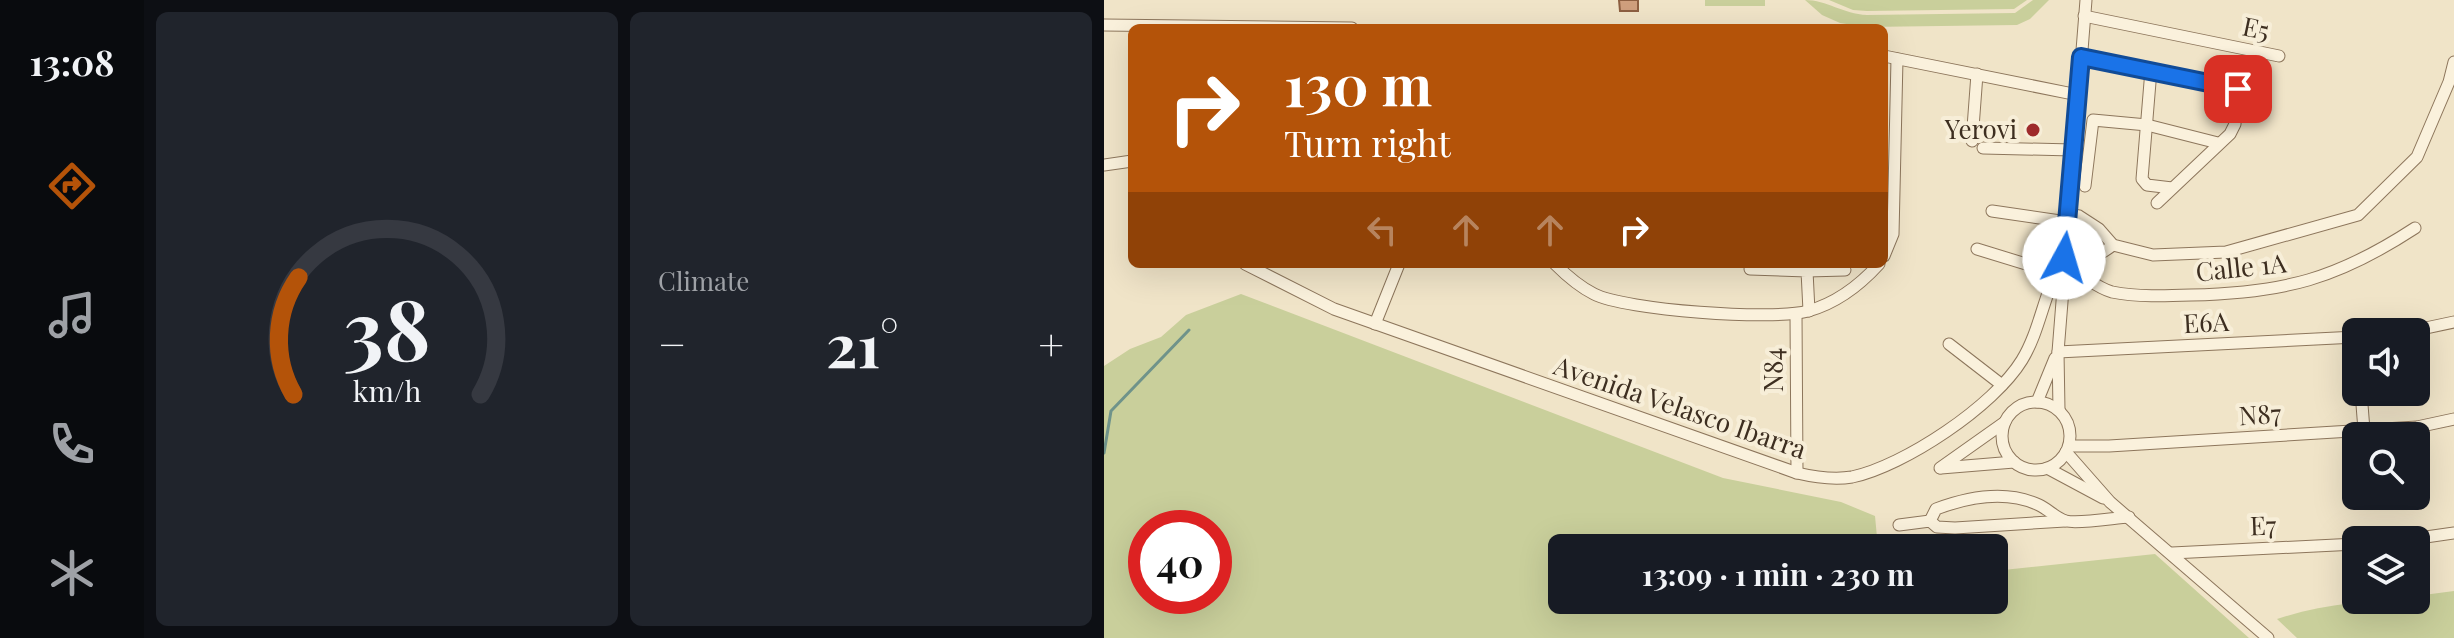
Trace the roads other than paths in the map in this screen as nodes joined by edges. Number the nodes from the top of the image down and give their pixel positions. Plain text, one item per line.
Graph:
1 (2086, 0) edge
2 (2084, 16) junction
3 (1104, 25) edge
4 (1128, 26) edge
5 (2279, 56) dead end
6 (1888, 57) edge
7 (2081, 57) junction
8 (1897, 59) junction
9 (2454, 62) edge
10 (2151, 70) junction
11 (1977, 74) junction
12 (2078, 95) junction
13 (2147, 125) junction
14 (1972, 141) dead end
15 (2218, 143) junction
16 (1983, 148) dead end
17 (2073, 150) junction
18 (1128, 162) edge
19 (1104, 165) edge
20 (1889, 183) edge
21 (2085, 186) dead end
22 (2172, 188) junction
23 (2157, 203) dead end
24 (1992, 211) dead end
25 (2068, 218) junction
26 (2415, 228) dead end
27 (2113, 245) junction
28 (1888, 246) edge
29 (1977, 249) dead end
30 (2061, 266) junction
31 (1253, 268) edge
32 (1397, 268) edge
33 (1560, 268) edge
34 (1875, 268) edge
35 (1750, 269) dead end
36 (1845, 270) dead end
37 (1807, 271) junction
38 (1809, 311) junction
39 (1796, 314) junction
40 (2454, 322) edge
41 (1375, 324) junction
42 (2430, 327) edge
43 (2342, 338) edge
44 (1949, 344) dead end
45 (2058, 352) junction
46 (2002, 385) junction
47 (2037, 402) junction
48 (2059, 410) junction
49 (2454, 419) edge
50 (2005, 422) junction
51 (2430, 424) edge
52 (2342, 431) edge
53 (2068, 449) junction
54 (2014, 462) junction
55 (2047, 468) junction
56 (1797, 473) junction
57 (2110, 502) junction
58 (2129, 517) junction
59 (1930, 521) junction
60 (2065, 521) junction
61 (1899, 525) dead end
62 (2454, 533) edge
63 (2430, 536) edge
64 (2342, 545) edge
65 (2172, 553) junction
66 (2268, 638) edge

1 - 2 street
2 - 5 street, E5
2 - 7 street
3 - 4 street
6 - 8 street
7 - 10 street
7 - 12 street
8 - 11 street
8 - 20 street
9 - 27 street
10 - 13 street
10 - 15 street
11 - 12 street
11 - 14 street
12 - 17 street
13 - 15 street
13 - 21 street
13 - 22 street
15 - 22 street
16 - 17 street
17 - 25 street
18 - 19 street
20 - 28 street
22 - 23 street
24 - 25 street
25 - 27 street
25 - 30 street
26 - 30 street, Calle 1A
27 - 30 street
29 - 30 street, Calle 1A
30 - 45 street
30 - 46 street, Avenida Velasco Ibarra
31 - 41 street, Avenida Velasco Ibarra
32 - 41 street
33 - 39 street
34 - 38 street
35 - 37 street
36 - 37 street
37 - 38 street
38 - 39 street
39 - 56 street, N84
40 - 42 street
41 - 56 street, Avenida Velasco Ibarra
43 - 45 street, E6A
44 - 46 street
45 - 47 street
45 - 48 street
46 - 56 street, Avenida Velasco Ibarra
47 - 48 street
47 - 50 street
48 - 53 street
49 - 51 street, N87
50 - 54 street
50 - 54 street
52 - 53 street, N87
53 - 55 street
53 - 57 street
54 - 55 street
55 - 57 street
57 - 58 street
58 - 60 street
58 - 65 street
59 - 60 street
59 - 60 street
59 - 61 street
62 - 63 street
64 - 65 street, E7
65 - 66 street

